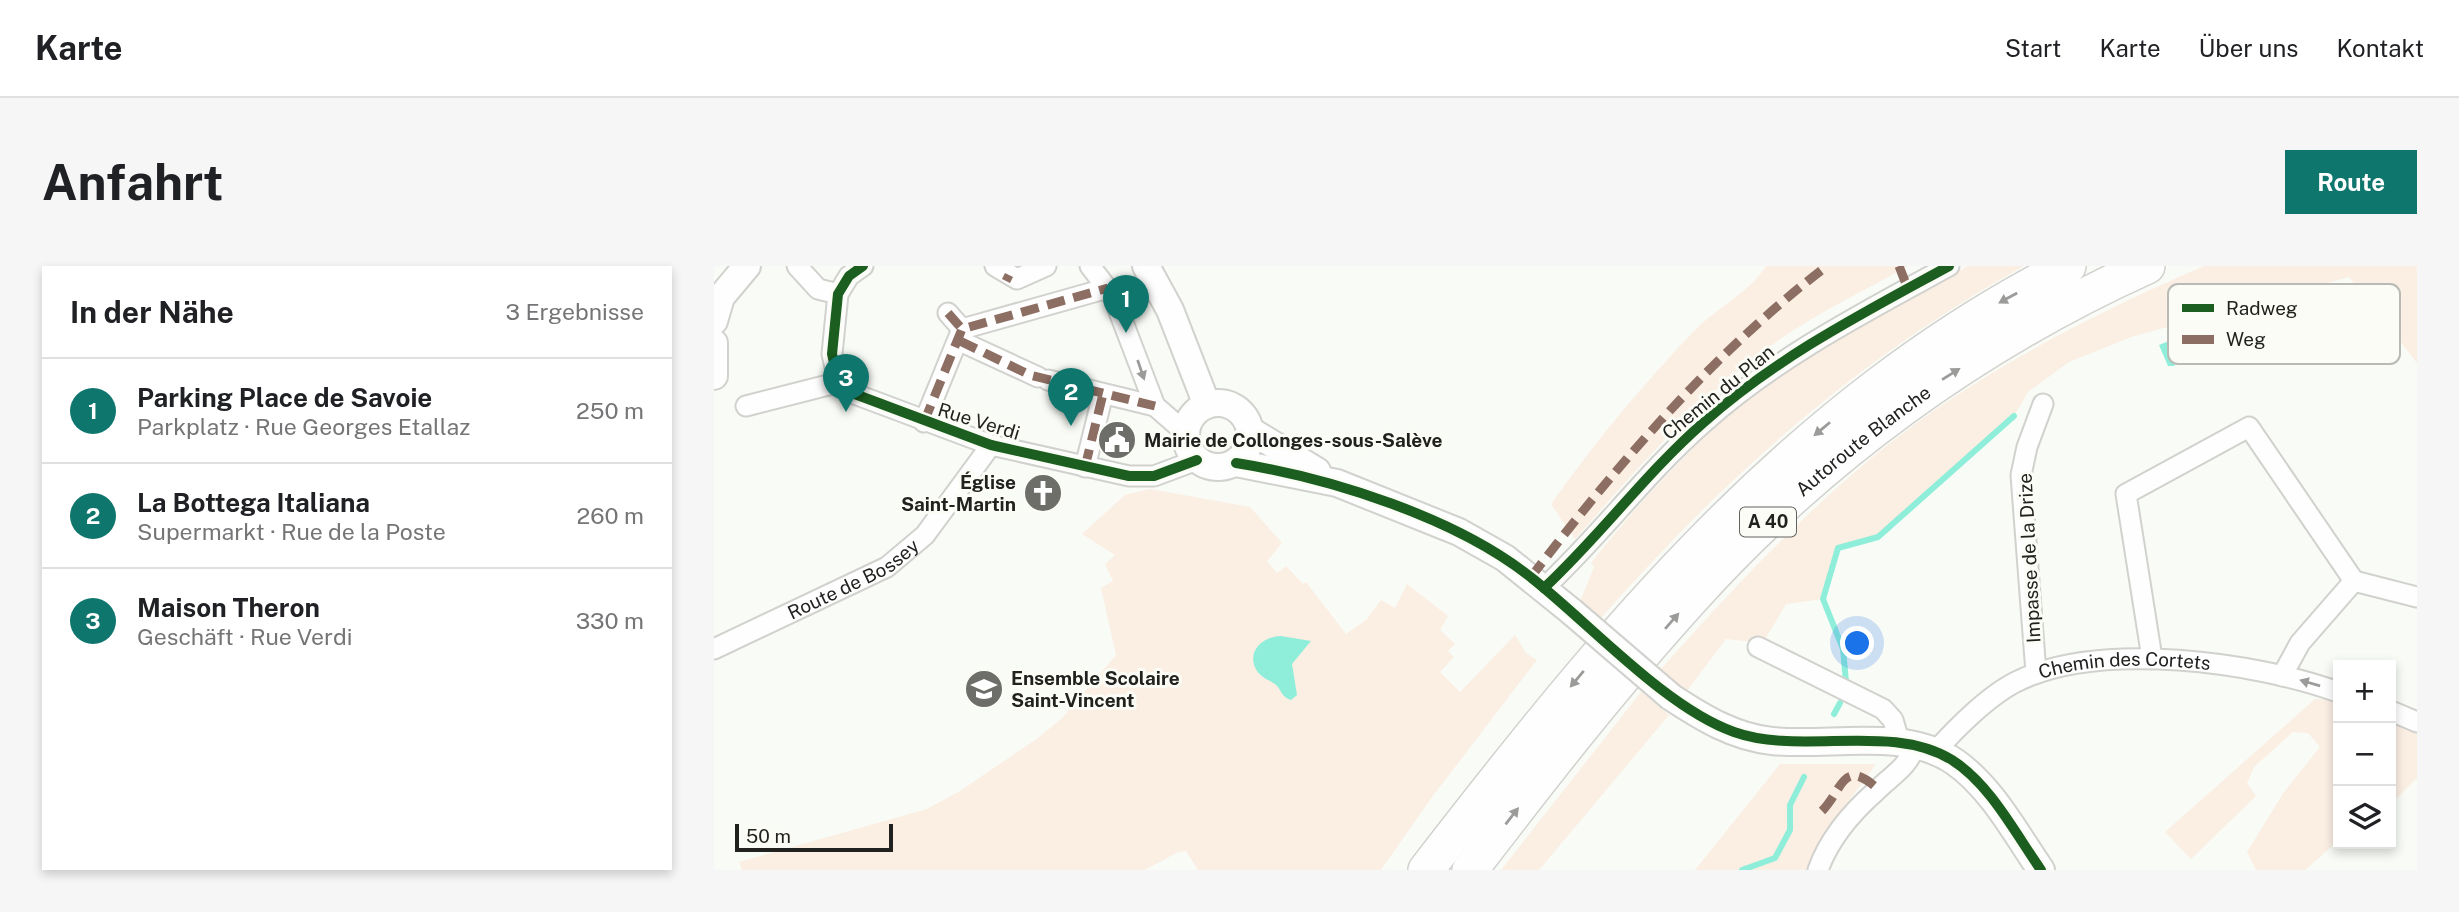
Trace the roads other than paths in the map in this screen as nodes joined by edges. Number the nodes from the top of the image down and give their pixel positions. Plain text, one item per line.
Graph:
1 (747, 266) edge
2 (797, 266) edge
3 (1046, 266) edge
4 (1090, 266) edge
5 (1146, 266) edge
6 (1949, 266) edge
7 (2068, 266) edge
8 (2147, 266) edge
9 (1004, 274) edge
10 (858, 276) edge
11 (1108, 288) junction
12 (838, 294) junction
13 (948, 313) dead end
14 (714, 321) edge
15 (961, 335) junction
16 (714, 343) edge
17 (714, 376) edge
18 (840, 382) junction
19 (1103, 394) junction
20 (2043, 404) dead end
21 (1207, 405) junction
22 (746, 406) dead end
23 (1156, 406) junction
24 (924, 422) junction
25 (1251, 431) junction
26 (1186, 433) junction
27 (991, 445) junction
28 (1197, 460) junction
29 (1236, 463) junction
30 (1085, 467) junction
31 (1337, 484) junction
32 (2354, 581) junction
33 (1544, 588) junction
34 (2417, 597) edge
35 (1758, 647) dead end
36 (714, 649) edge
37 (2152, 658) junction
38 (2036, 673) junction
39 (2282, 676) junction
40 (2333, 691) edge
41 (2396, 713) edge
42 (2417, 722) edge
43 (1916, 748) junction
44 (1426, 870) edge
45 (1470, 870) edge
46 (1818, 870) edge
47 (2041, 870) edge

1 - 14 street
2 - 12 street
3 - 9 street
4 - 11 street
5 - 21 street
6 - 33 street, Chemin du Plan
7 -> 44 highway, Autoroute Blanche / A 40
45 -> 8 highway, Autoroute Blanche / A 40
10 - 12 street
11 - 15 street
11 -> 23 street
12 - 18 street
13 - 15 street
15 - 19 street
15 - 24 street
16 - 17 street
18 - 22 street
18 - 24 street, Rue Verdi
19 - 23 street
19 - 30 street
20 - 38 street, Impasse de la Drize
21 - 25 street
21 - 26 street
23 - 26 street
24 - 27 street, Rue Verdi
25 - 29 street
25 - 31 street
26 - 28 street
27 - 30 street, Rue Verdi
27 - 36 street, Route de Bossey
28 - 29 street
28 - 30 street, Rue Verdi
29 - 31 street
31 - 33 street
32 - 34 street
32 - 37 street
32 - 39 street
33 - 43 street, bridge
35 - 43 street
37 - 38 street, Chemin des Cortets
37 - 39 street, Chemin des Cortets
38 - 43 street, Chemin des Cortets
40 -> 39 street, Chemin des Cortets
41 - 42 street
43 - 46 street, Chemin des Cortets
43 - 47 street

